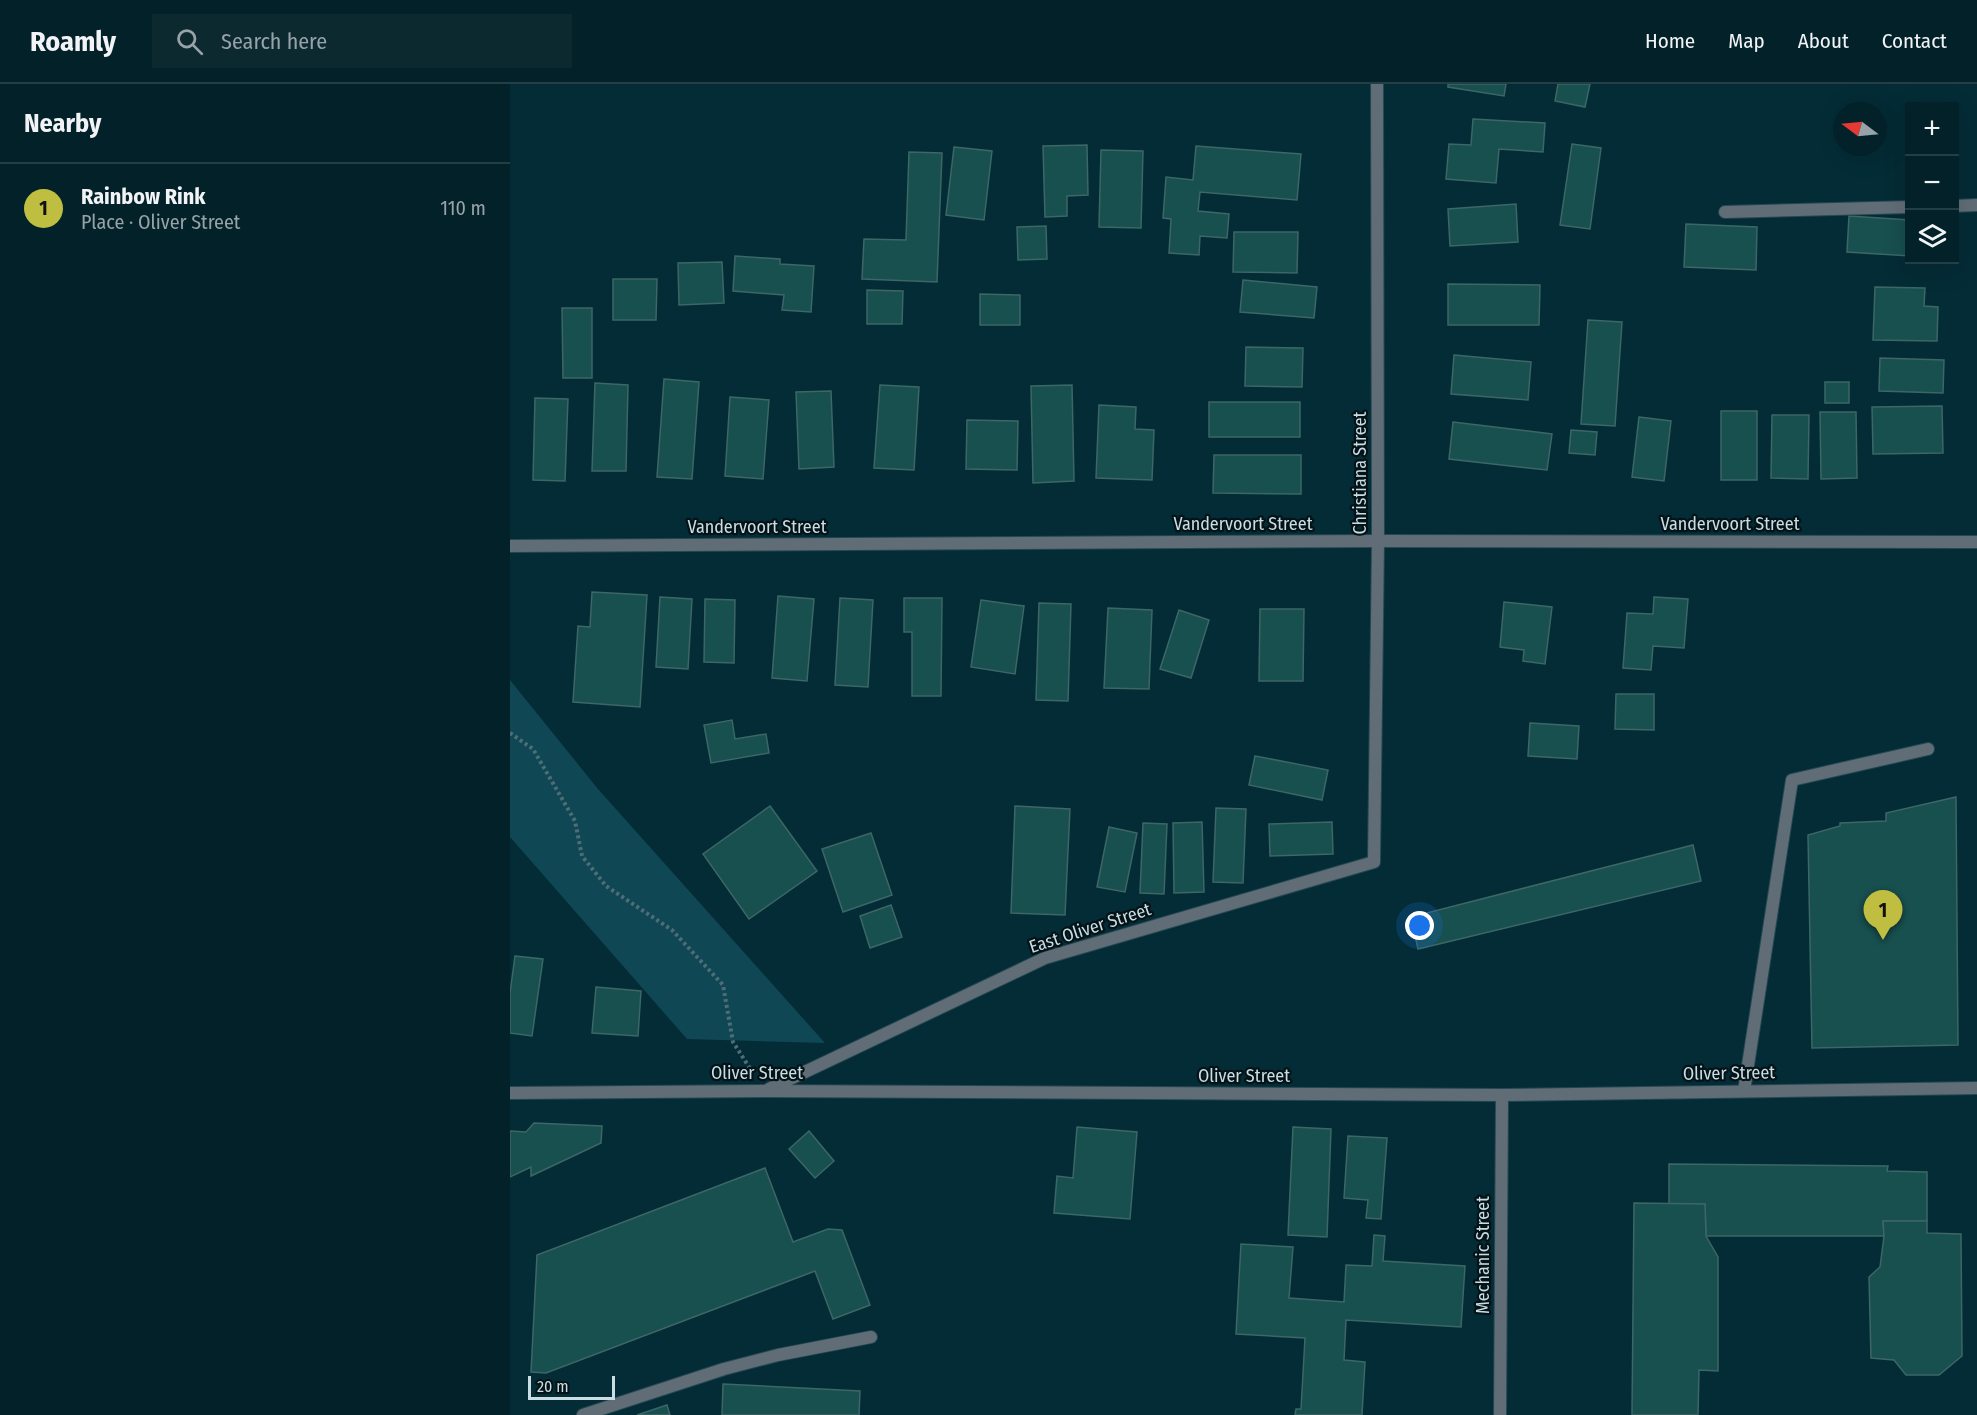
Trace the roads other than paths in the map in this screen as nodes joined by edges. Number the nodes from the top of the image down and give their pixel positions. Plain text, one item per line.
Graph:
1 (1377, 84) edge
2 (1977, 205) edge
3 (1959, 206) edge
4 (1905, 207) edge
5 (1725, 212) dead end
6 (1378, 541) junction
7 (1977, 542) edge
8 (510, 546) edge
9 (1928, 749) dead end
10 (1374, 862) joint
11 (1977, 1088) edge
12 (765, 1091) junction
13 (1744, 1091) junction
14 (510, 1093) edge
15 (1502, 1095) junction
16 (871, 1337) dead end
17 (583, 1415) edge
18 (1500, 1415) edge

1 - 6 street, Christiana Street
2 - 3 street
4 - 5 street
6 - 7 street, Vandervoort Street
6 - 8 street, Vandervoort Street
6 - 10 street, Christiana Street
9 - 13 street
10 - 12 street, East Oliver Street
11 - 13 street, Oliver Street
12 - 14 street, Oliver Street
12 - 15 street, Oliver Street
13 - 15 street, Oliver Street
15 - 18 street, Mechanic Street
16 - 17 street

